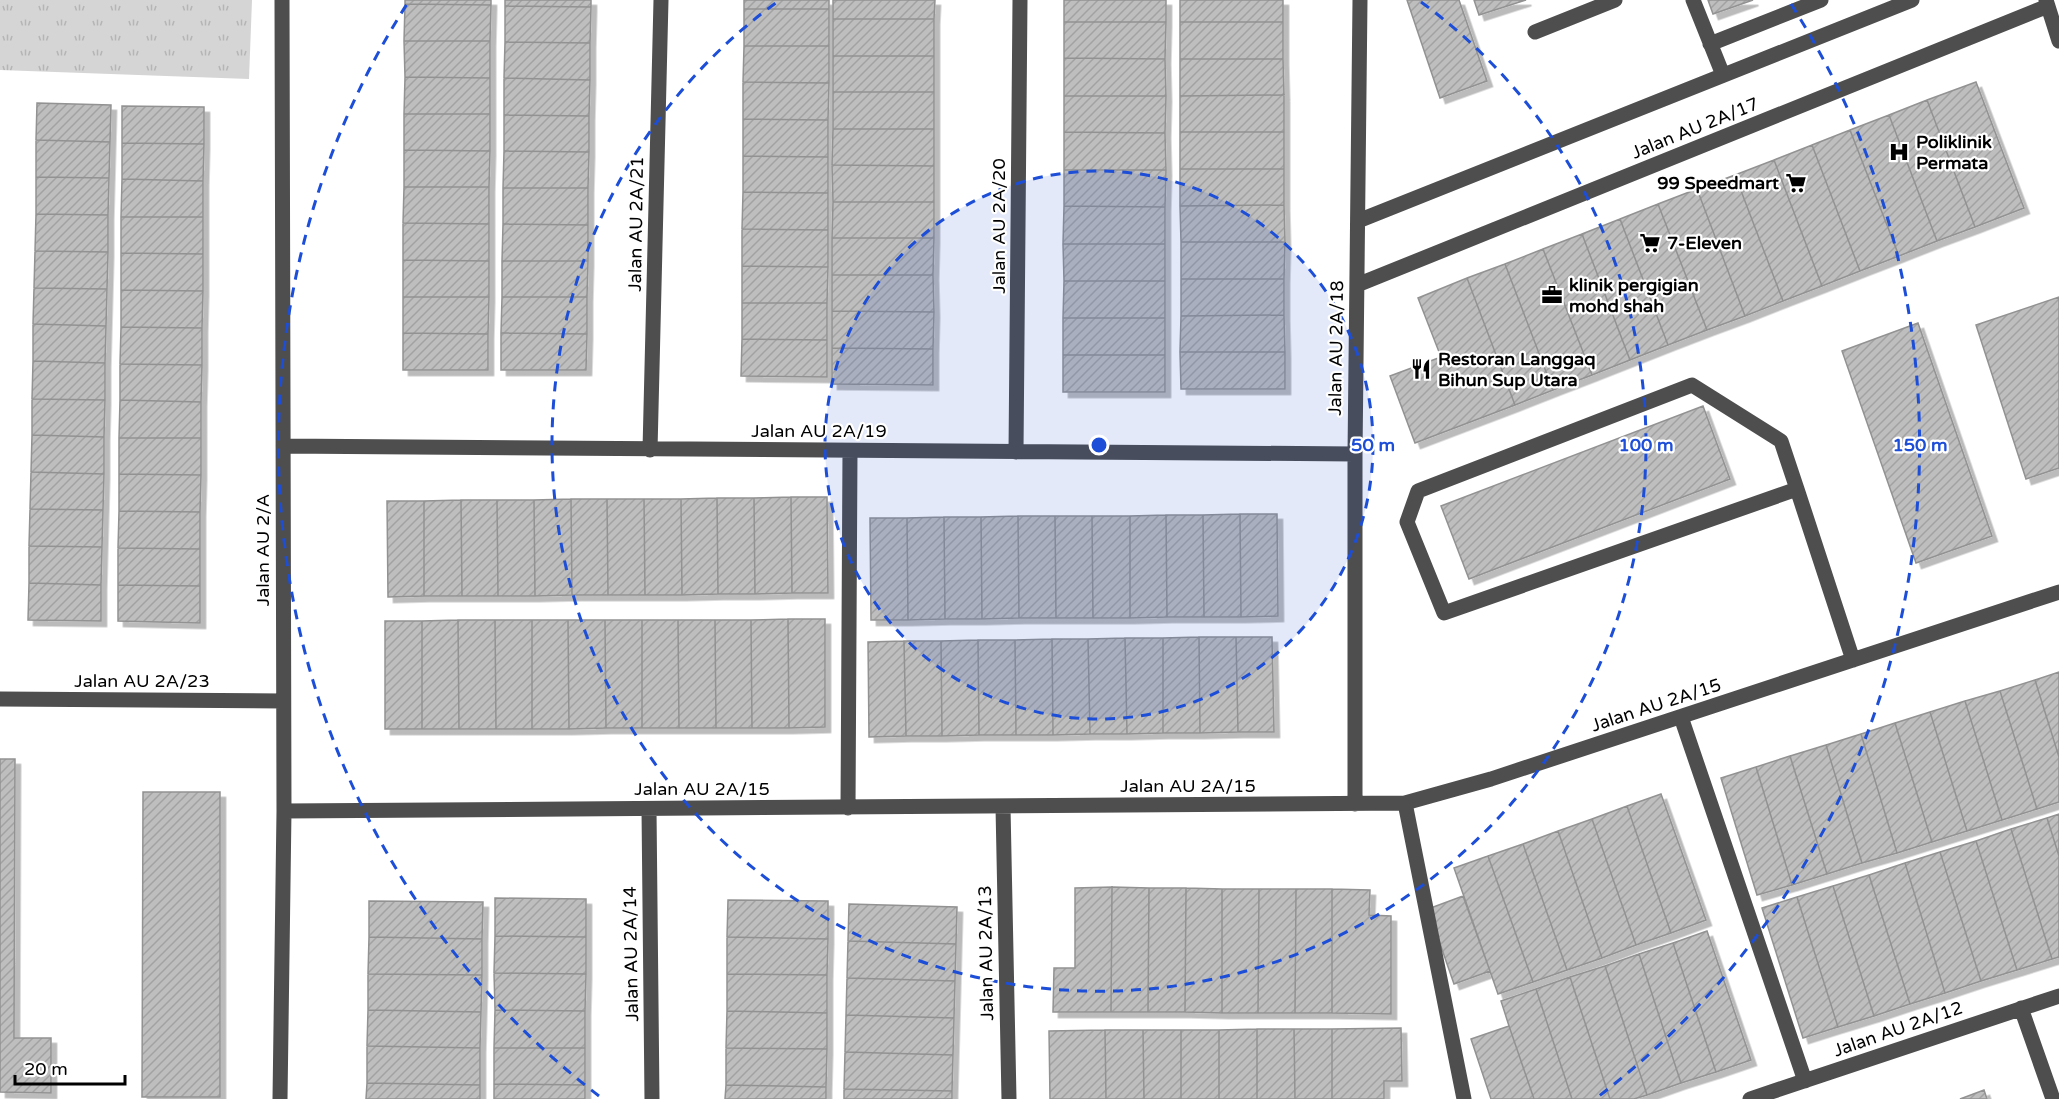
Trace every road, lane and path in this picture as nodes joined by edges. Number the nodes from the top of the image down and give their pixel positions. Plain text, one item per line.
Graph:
1 (282, 0) edge
2 (661, 0) edge
3 (1020, 0) edge
4 (1360, 0) edge
5 (1615, 0) edge
6 (1693, 0) edge
7 (1821, 0) edge
8 (1911, 0) edge
9 (2047, 3) edge
10 (1535, 32) dead end
11 (2059, 40) edge
12 (1710, 44) junction
13 (1723, 75) junction
14 (1358, 221) junction
15 (1357, 285) junction
16 (283, 446) junction
17 (650, 450) junction
18 (850, 451) junction
19 (1016, 452) junction
20 (1355, 454) junction
21 (1797, 489) junction
22 (2059, 592) edge
23 (1853, 660) junction
24 (0, 699) edge
25 (283, 701) junction
26 (1681, 717) junction
27 (1405, 803) junction
28 (1355, 804) junction
29 (1003, 807) junction
30 (848, 808) junction
31 (649, 809) junction
32 (284, 811) junction
33 (2059, 996) edge
34 (2021, 1008) junction
35 (1805, 1081) junction
36 (280, 1099) edge
37 (652, 1099) edge
38 (1009, 1099) edge
39 (1464, 1099) edge
40 (1750, 1099) edge
41 (2053, 1099) edge

1 - 16 street, Jalan AU 2/A
2 - 17 street, Jalan AU 2A/21
3 - 19 street, Jalan AU 2A/20
4 - 14 street, Jalan AU 2A/18
5 - 10 street
6 - 12 street
7 - 12 street
8 - 13 street
9 - 11 street
9 - 15 street, Jalan AU 2A/17
12 - 13 street
13 - 14 street
14 - 15 street, Jalan AU 2A/18
15 - 20 street, Jalan AU 2A/18
16 - 17 street, Jalan AU 2A/19
16 - 25 street, Jalan AU 2/A
17 - 18 street, Jalan AU 2A/19
18 - 19 street, Jalan AU 2A/19
18 - 30 street
19 - 20 street, Jalan AU 2A/19
20 - 28 street, Jalan AU 2A/18
21 - 21 street
21 - 23 street
22 - 23 street, Jalan AU 2A/15
23 - 26 street, Jalan AU 2A/15
24 - 25 street, Jalan AU 2A/23
25 - 32 street, Jalan AU 2/A
26 - 27 street, Jalan AU 2A/15
26 - 35 street
27 - 28 street, Jalan AU 2A/15
27 - 39 street
28 - 29 street, Jalan AU 2A/15
29 - 30 street, Jalan AU 2A/15
29 - 38 street, Jalan AU 2A/13
30 - 31 street, Jalan AU 2A/15
31 - 32 street, Jalan AU 2A/15
31 - 37 street, Jalan AU 2A/14
32 - 36 street, Jalan AU 2/A
33 - 34 street, Jalan AU 2A/12
34 - 35 street, Jalan AU 2A/12
34 - 41 street
35 - 40 street, Jalan AU 2A/12

